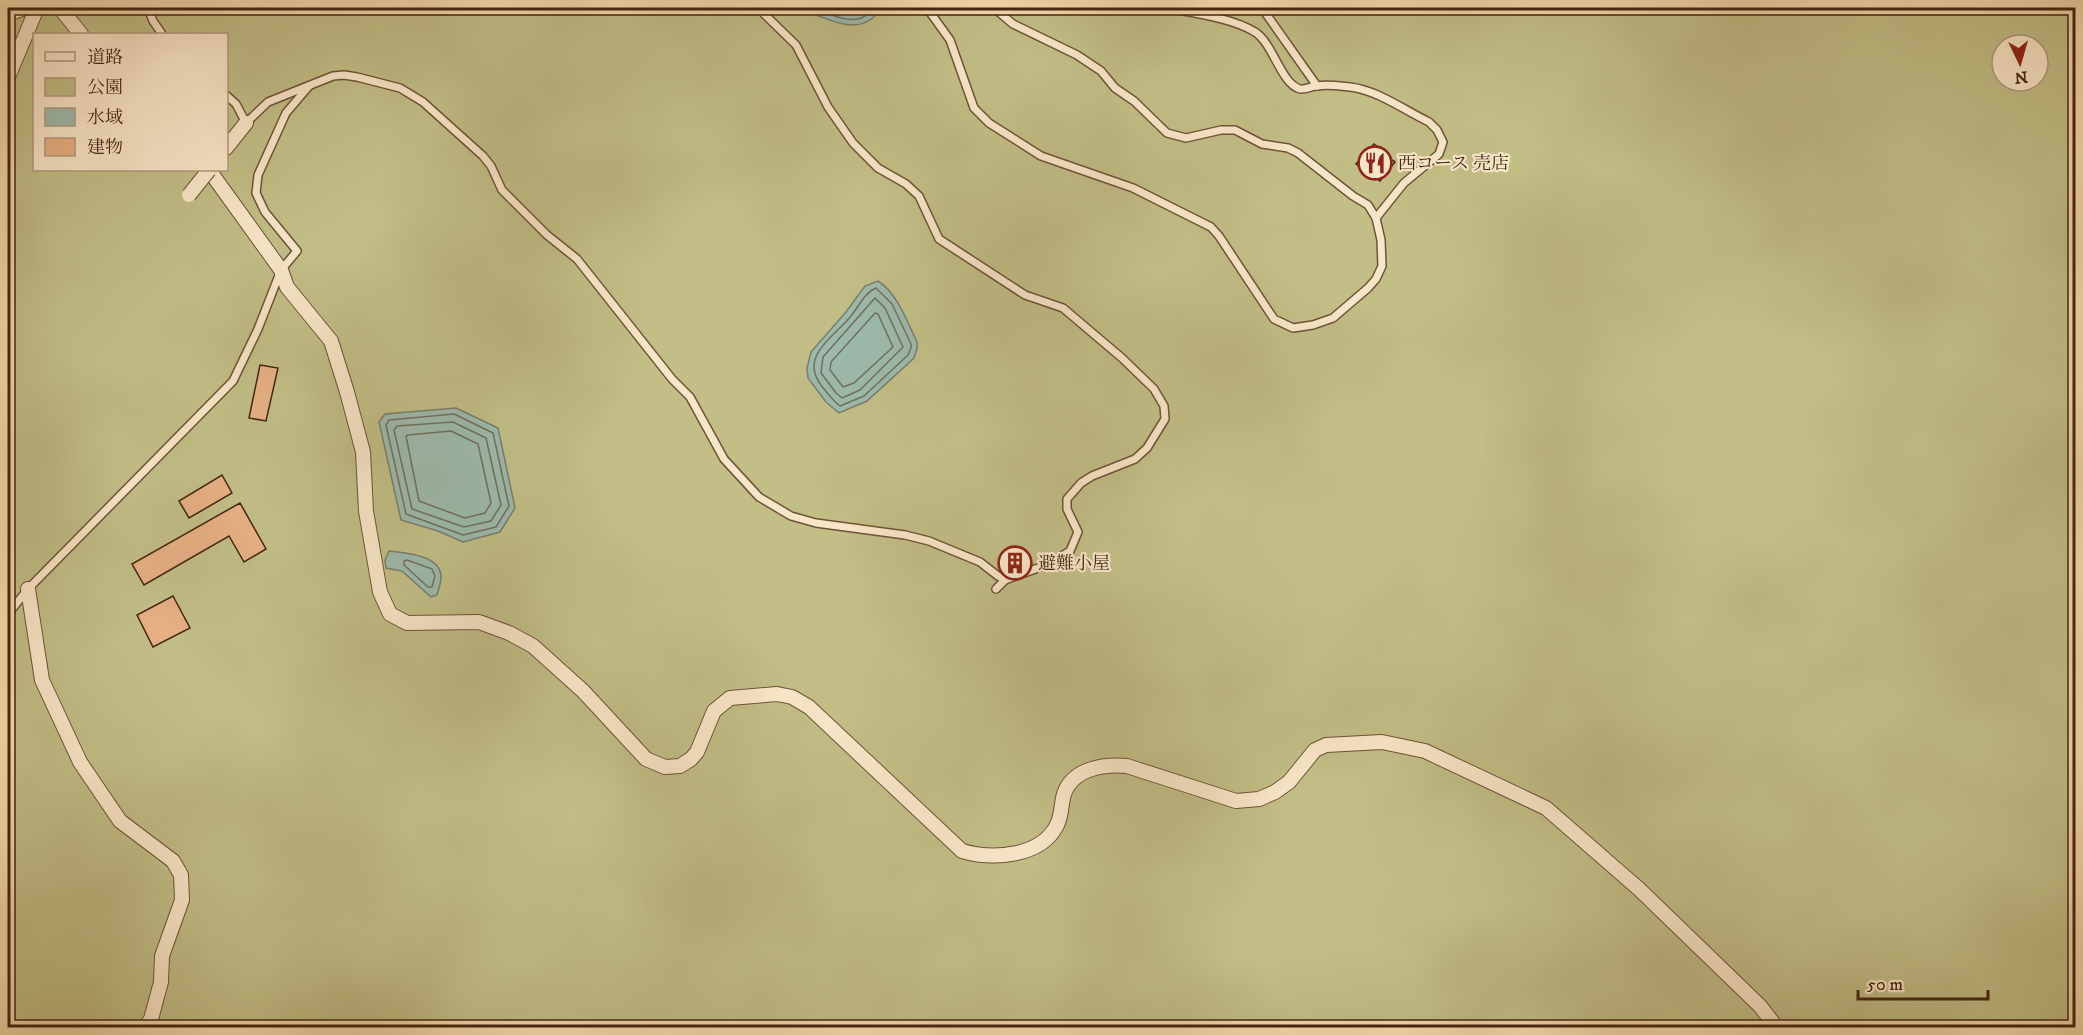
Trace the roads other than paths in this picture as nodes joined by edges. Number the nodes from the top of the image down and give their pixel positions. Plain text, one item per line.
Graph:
1 (25, 8) edge
2 (37, 8) edge
3 (60, 8) edge
4 (148, 8) edge
5 (758, 8) edge
6 (927, 8) edge
7 (994, 8) edge
8 (1167, 8) edge
9 (1262, 8) edge
10 (8, 14) edge
11 (80, 33) edge
12 (161, 33) edge
13 (8, 76) edge
14 (312, 84) junction
15 (1317, 86) junction
16 (228, 97) edge
17 (246, 123) junction
18 (228, 146) edge
19 (208, 171) edge
20 (210, 171) edge
21 (189, 195) dead end
22 (1376, 218) junction
23 (281, 270) junction
24 (1005, 580) junction
25 (996, 589) dead end
26 (28, 590) junction
27 (8, 614) edge
28 (145, 1028) edge
29 (1777, 1028) edge

1 - 10 street
2 - 13 street
3 - 11 street
4 - 12 lane
5 - 24 lane
6 - 22 lane
7 - 22 lane
8 - 15 lane
9 - 15 lane
14 - 17 lane
14 - 23 lane
14 - 24 lane
15 - 22 lane
16 - 17 lane
17 - 18 street
19 - 21 street, bridge
20 - 23 street
23 - 26 lane
23 - 29 street
24 - 25 lane
26 - 27 lane
26 - 28 street

